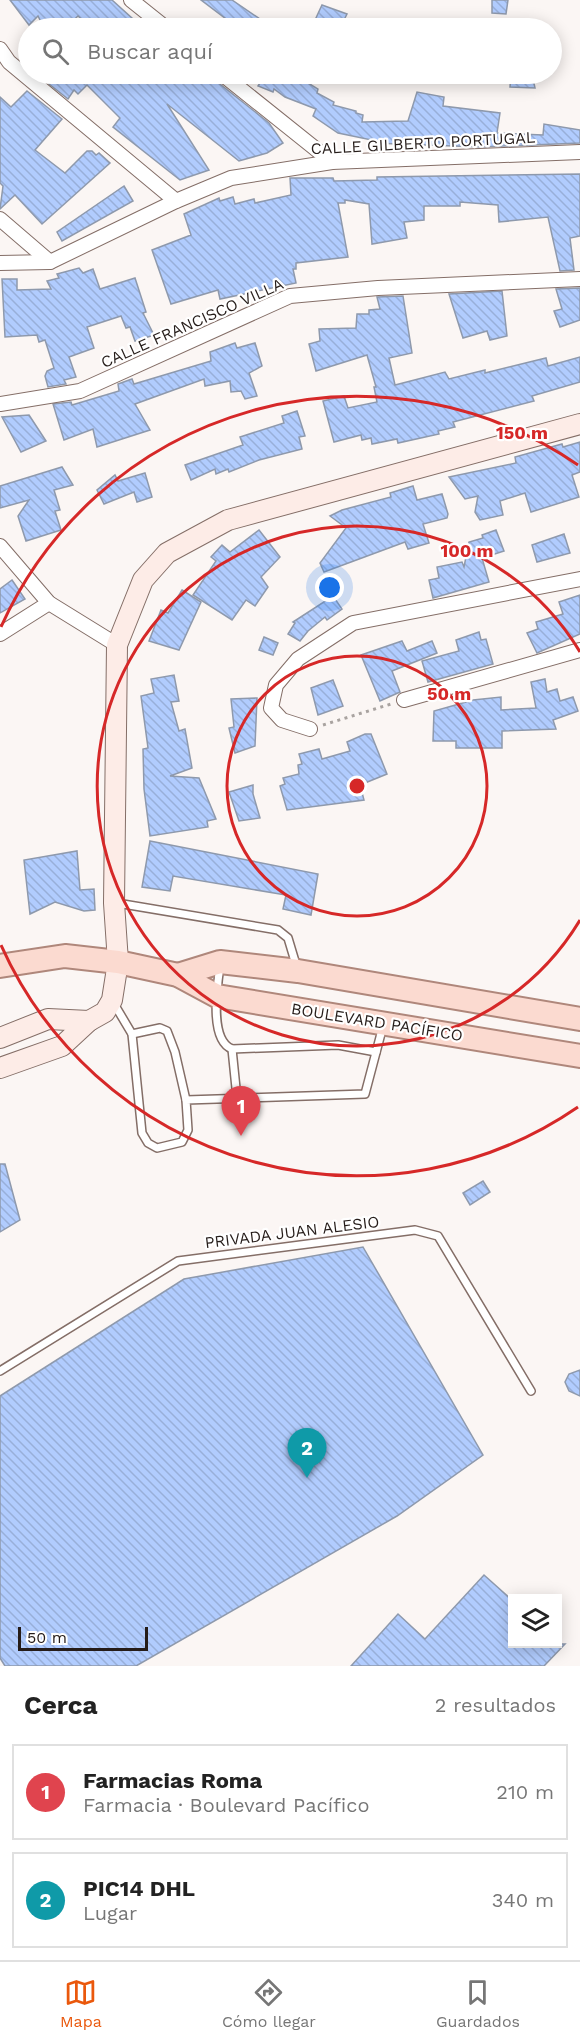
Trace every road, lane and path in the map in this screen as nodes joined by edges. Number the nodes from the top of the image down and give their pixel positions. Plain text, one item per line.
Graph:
1 (131, 0) edge
2 (154, 18) edge
3 (0, 49) edge
4 (18, 69) edge
5 (35, 84) edge
6 (235, 84) edge
7 (580, 152) edge
8 (333, 162) junction
9 (176, 201) junction
10 (0, 219) edge
11 (50, 262) junction
12 (0, 263) edge
13 (580, 279) edge
14 (0, 404) edge
15 (580, 424) edge
16 (0, 546) edge
17 (580, 579) edge
18 (49, 603) junction
19 (0, 634) edge
20 (117, 645) junction
21 (580, 650) edge
22 (404, 700) joint
23 (310, 729) joint
24 (114, 903) junction
25 (118, 962) junction
26 (220, 962) junction
27 (0, 966) edge
28 (298, 971) junction
29 (178, 975) junction
30 (216, 996) junction
31 (112, 1000) junction
32 (580, 1020) edge
33 (89, 1021) junction
34 (384, 1023) junction
35 (132, 1034) junction
36 (0, 1038) edge
37 (232, 1049) junction
38 (376, 1052) junction
39 (580, 1056) edge
40 (0, 1068) edge
41 (237, 1098) junction
42 (186, 1100) junction
43 (0, 1371) edge
44 (531, 1391) dead end

1 - 2 street
3 - 4 street
5 - 9 street
6 - 8 street
7 - 8 street, CALLE GILBERTO PORTUGAL
8 - 9 street, CALLE GILBERTO PORTUGAL
9 - 11 street, CALLE GILBERTO PORTUGAL
10 - 11 street
11 - 12 street, CALLE GILBERTO PORTUGAL
13 - 14 street, CALLE FRANCISCO VILLA
15 - 20 street
16 - 18 street
17 - 23 street
18 - 19 street
18 - 20 street
20 - 24 street
21 - 22 street
22 - 23 path
24 - 25 street
24 - 28 lane
25 - 27 main road, BOULEVARD PACÍFICO
25 - 29 main road, BOULEVARD PACÍFICO
25 - 31 street
26 - 28 main road, BOULEVARD PACÍFICO
26 - 29 main road, BOULEVARD PACÍFICO
26 - 30 lane
28 - 32 main road, BOULEVARD PACÍFICO
29 - 30 main road, BOULEVARD PACÍFICO
30 - 34 main road, BOULEVARD PACÍFICO
30 - 37 lane
31 - 33 street
31 - 35 lane
33 - 36 street
33 - 40 street
34 - 38 lane
34 - 39 main road, BOULEVARD PACÍFICO
35 - 42 lane
35 - 42 lane
37 - 38 lane
37 - 41 lane
38 - 41 lane
41 - 42 lane
43 - 44 lane, PRIVADA JUAN ALESIO

